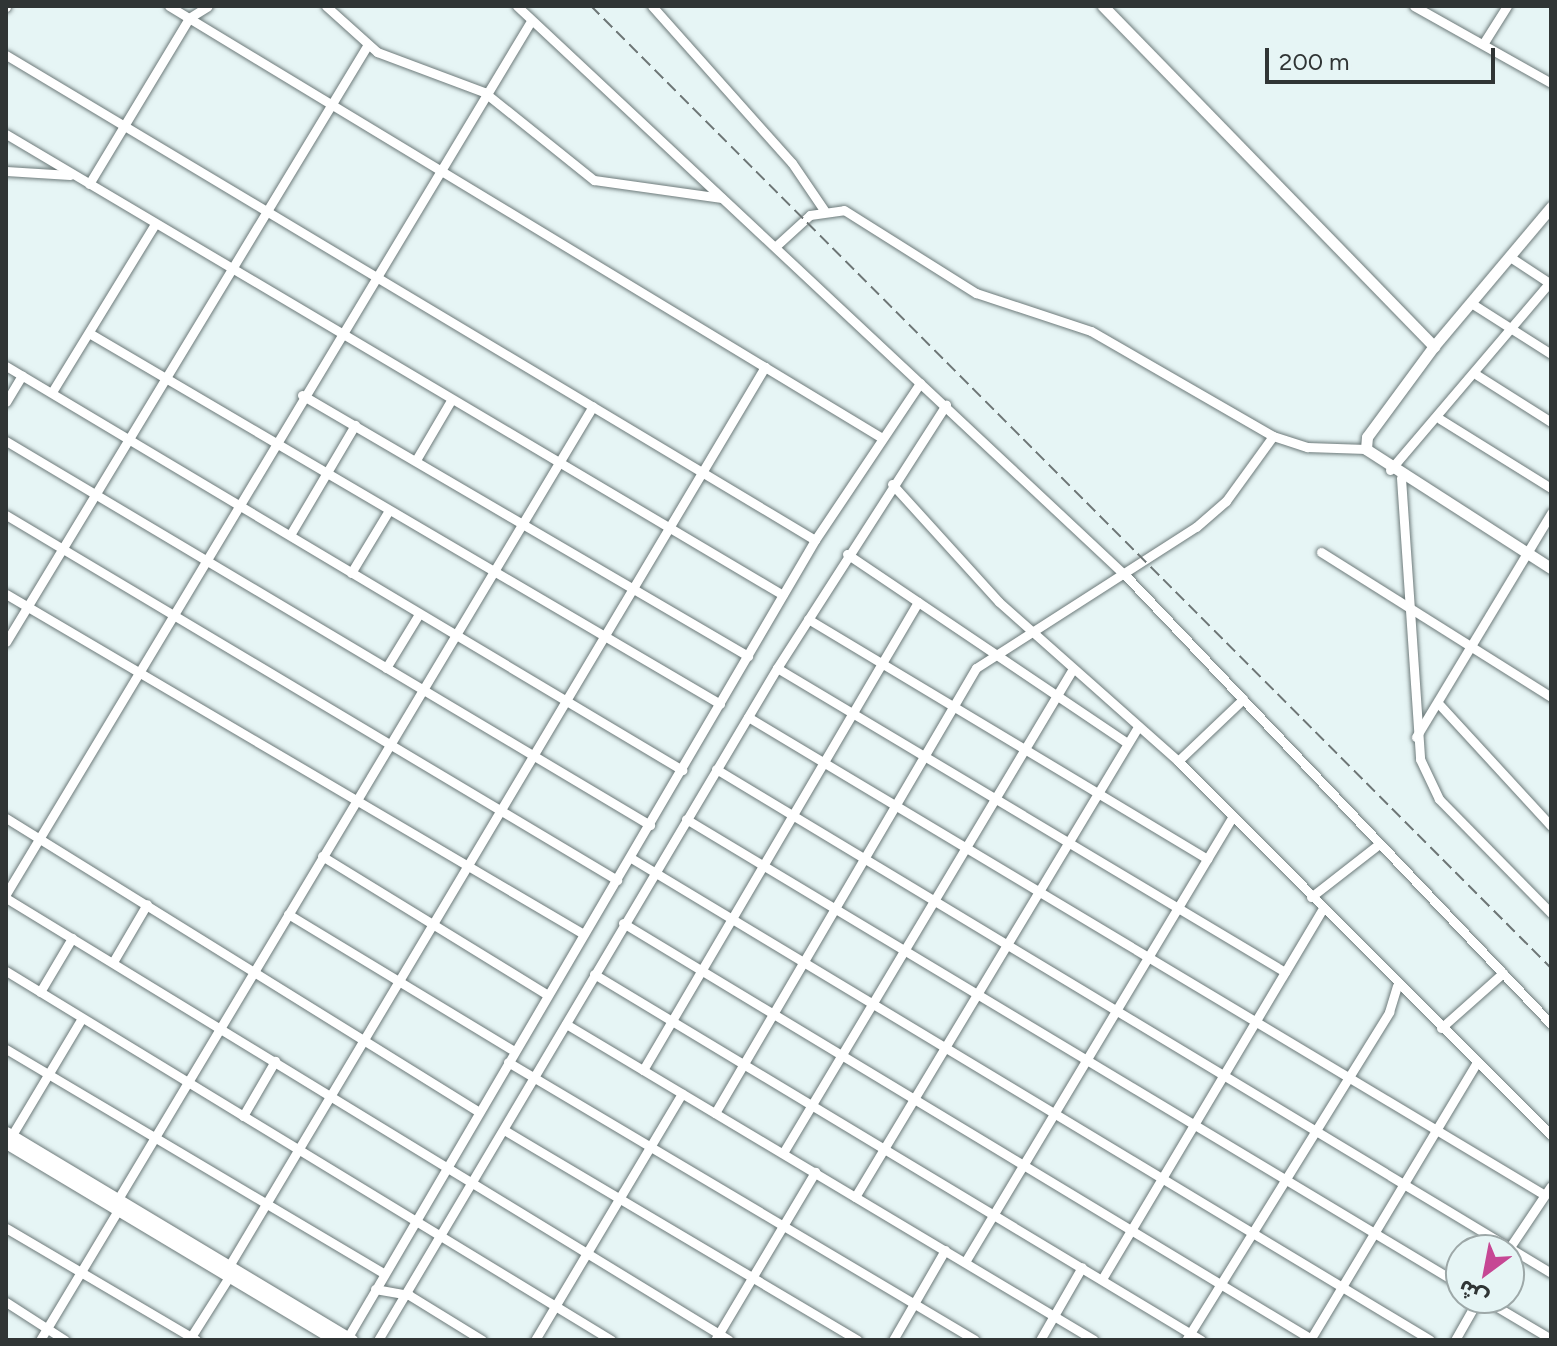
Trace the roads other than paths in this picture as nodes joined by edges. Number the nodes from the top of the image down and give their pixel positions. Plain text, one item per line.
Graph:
1 (169, 6) edge
2 (208, 6) edge
3 (326, 6) edge
4 (517, 6) edge
5 (652, 6) edge
6 (1103, 6) edge
7 (1414, 6) edge
8 (1507, 6) edge
9 (189, 18) junction
10 (531, 21) junction
11 (1483, 44) junction
12 (367, 46) junction
13 (6, 55) edge
14 (1551, 83) edge
15 (484, 92) junction
16 (330, 100) junction
17 (122, 125) junction
18 (6, 134) edge
19 (440, 166) junction
20 (6, 171) edge
21 (74, 175) junction
22 (89, 184) junction
23 (722, 198) junction
24 (265, 210) junction
25 (824, 210) junction
26 (1549, 215) edge
27 (155, 224) junction
28 (776, 246) junction
29 (1510, 257) junction
30 (231, 269) junction
31 (373, 276) junction
32 (1550, 283) edge
33 (1471, 303) junction
34 (1513, 330) junction
35 (89, 333) junction
36 (339, 334) junction
37 (1434, 346) junction
38 (1551, 354) edge
39 (6, 366) edge
40 (765, 367) junction
41 (22, 375) junction
42 (1477, 375) junction
43 (165, 378) junction
44 (920, 383) junction
45 (52, 392) junction
46 (302, 395) junction
47 (6, 402) edge
48 (450, 402) junction
49 (946, 405) junction
50 (593, 406) junction
51 (1440, 419) junction
52 (1551, 422) edge
53 (355, 425) junction
54 (1273, 436) junction
55 (128, 438) junction
56 (882, 438) junction
57 (6, 441) edge
58 (273, 444) junction
59 (1366, 449) junction
60 (416, 460) junction
61 (559, 466) junction
62 (1390, 470) junction
63 (704, 471) junction
64 (325, 476) junction
65 (1401, 478) junction
66 (892, 484) junction
67 (1551, 488) edge
68 (95, 495) junction
69 (238, 504) junction
70 (388, 512) junction
71 (1551, 513) edge
72 (6, 515) edge
73 (523, 522) junction
74 (669, 527) junction
75 (290, 535) junction
76 (815, 540) junction
77 (63, 549) junction
78 (1321, 552) dead end
79 (847, 554) junction
80 (1527, 554) junction
81 (205, 560) junction
82 (1551, 568) edge
83 (351, 573) junction
84 (493, 573) junction
85 (1126, 576) junction
86 (634, 586) junction
87 (6, 594) edge
88 (783, 595) junction
89 (918, 602) junction
90 (1407, 602) junction
91 (27, 608) junction
92 (419, 614) junction
93 (173, 615) junction
94 (808, 619) junction
95 (1032, 634) junction
96 (456, 636) junction
97 (604, 638) junction
98 (6, 642) edge
99 (1469, 646) junction
100 (997, 655) junction
101 (748, 656) junction
102 (881, 663) junction
103 (386, 668) junction
104 (777, 668) junction
105 (1071, 672) junction
106 (139, 673) junction
107 (422, 689) junction
108 (1057, 695) junction
109 (1551, 697) edge
110 (567, 699) junction
111 (1243, 699) junction
112 (1438, 703) junction
113 (720, 704) junction
114 (954, 706) junction
115 (852, 714) junction
116 (748, 717) junction
117 (1138, 727) junction
118 (1416, 737) junction
119 (1127, 743) junction
120 (389, 744) junction
121 (1025, 748) junction
122 (534, 756) junction
123 (925, 756) junction
124 (822, 761) junction
125 (1178, 761) junction
126 (716, 769) junction
127 (682, 770) junction
128 (1097, 793) junction
129 (995, 799) junction
130 (355, 801) junction
131 (897, 804) junction
132 (499, 811) junction
133 (792, 814) junction
134 (1233, 816) junction
135 (6, 818) edge
136 (686, 819) junction
137 (1550, 822) edge
138 (650, 825) junction
139 (40, 837) junction
140 (1068, 842) junction
141 (1379, 844) junction
142 (965, 847) junction
143 (322, 856) junction
144 (863, 857) junction
145 (631, 858) junction
146 (1207, 859) junction
147 (466, 865) junction
148 (761, 865) junction
149 (654, 872) junction
150 (617, 880) junction
151 (1039, 890) junction
152 (6, 896) edge
153 (1311, 897) junction
154 (934, 900) junction
155 (147, 904) junction
156 (833, 908) junction
157 (1178, 908) junction
158 (1323, 909) junction
159 (1551, 913) edge
160 (288, 914) junction
161 (728, 920) junction
162 (431, 923) junction
163 (623, 923) junction
164 (582, 933) junction
165 (72, 938) junction
166 (1005, 944) junction
167 (903, 951) junction
168 (1149, 956) junction
169 (802, 961) junction
170 (113, 962) junction
171 (700, 970) junction
172 (6, 971) edge
173 (254, 971) junction
174 (1285, 972) junction
175 (1503, 973) junction
176 (594, 974) junction
177 (399, 981) junction
178 (1397, 986) junction
179 (40, 992) junction
180 (975, 993) junction
181 (546, 994) junction
182 (871, 1003) junction
183 (1117, 1010) junction
184 (772, 1013) junction
185 (82, 1018) junction
186 (672, 1020) junction
187 (1256, 1021) junction
188 (566, 1024) junction
189 (1551, 1024) edge
190 (220, 1028) junction
191 (1441, 1028) junction
192 (363, 1037) junction
193 (942, 1047) junction
194 (6, 1049) edge
195 (514, 1051) junction
196 (840, 1054) junction
197 (275, 1061) junction
198 (1087, 1061) junction
199 (508, 1062) junction
200 (743, 1063) junction
201 (1476, 1064) junction
202 (643, 1070) junction
203 (49, 1073) junction
204 (1224, 1074) junction
205 (1346, 1074) junction
206 (535, 1075) junction
207 (187, 1082) junction
208 (682, 1093) junction
209 (329, 1095) junction
210 (913, 1097) junction
211 (811, 1104) junction
212 (476, 1110) junction
213 (715, 1113) junction
214 (1055, 1115) junction
215 (243, 1116) junction
216 (1194, 1125) junction
217 (1435, 1128) junction
218 (1313, 1129) junction
219 (504, 1130) junction
220 (155, 1135) junction
221 (1551, 1135) edge
222 (7, 1140) edge
223 (651, 1144) junction
224 (884, 1148) junction
225 (298, 1149) junction
226 (783, 1153) junction
227 (446, 1162) junction
228 (1025, 1165) junction
229 (815, 1172) junction
230 (1164, 1177) junction
231 (1282, 1177) junction
232 (477, 1182) junction
233 (1402, 1183) junction
234 (1551, 1186) edge
235 (1543, 1194) junction
236 (855, 1197) junction
237 (619, 1198) junction
238 (266, 1203) junction
239 (118, 1204) junction
240 (995, 1213) junction
241 (415, 1219) junction
242 (783, 1224) junction
243 (6, 1228) edge
244 (1250, 1231) junction
245 (1372, 1231) junction
246 (1130, 1232) junction
247 (1484, 1234) edge
248 (1518, 1234) edge
249 (442, 1238) junction
250 (945, 1250) junction
251 (588, 1253) junction
252 (1525, 1258) edge
253 (965, 1262) junction
254 (1082, 1267) junction
255 (229, 1271) junction
256 (79, 1273) junction
257 (384, 1273) junction
258 (1551, 1273) edge
259 (1445, 1275) edge
260 (754, 1278) junction
261 (1102, 1279) junction
262 (1219, 1285) junction
263 (1340, 1285) junction
264 (375, 1289) junction
265 (409, 1295) junction
266 (6, 1302) edge
267 (915, 1302) junction
268 (556, 1306) junction
269 (1471, 1314) edge
270 (1508, 1314) edge
271 (1054, 1316) junction
272 (46, 1328) junction
273 (717, 1337) edge
274 (1188, 1337) edge
275 (192, 1339) edge
276 (345, 1339) edge
277 (1311, 1339) edge
278 (1551, 1339) edge
279 (40, 1340) edge
280 (65, 1340) edge
281 (378, 1340) edge
282 (482, 1340) edge
283 (535, 1340) edge
284 (611, 1340) edge
285 (729, 1340) edge
286 (857, 1340) edge
287 (893, 1340) edge
288 (975, 1340) edge
289 (1040, 1340) edge
290 (1094, 1340) edge
291 (1201, 1340) edge
292 (1430, 1340) edge
293 (1455, 1340) edge

1 - 9 street
2 - 9 street
3 - 12 street
4 - 10 street
5 - 25 street
6 - 37 street
7 - 11 street
8 - 11 street
9 - 16 street
9 - 17 street
10 - 15 street
10 - 23 street
11 - 14 street
12 - 15 street
12 - 16 street
13 - 17 street
15 - 19 street
15 - 23 street
16 - 19 street
16 - 24 street
17 - 22 street
17 - 24 street
18 - 21 street
19 - 31 street
19 - 40 street
20 - 21 street
21 - 22 street
22 - 27 street
23 - 28 street
24 - 30 street
24 - 31 street
25 - 28 street
25 - 54 street
26 - 29 street
27 - 30 street
27 - 35 street
28 - 44 street
29 - 32 street
29 - 33 street
30 - 36 street
30 - 43 street
31 - 36 street
31 - 50 street
32 - 34 street
33 - 34 street
33 - 37 street
34 - 38 street
34 - 42 street
35 - 43 street
35 - 45 street
36 - 46 street
36 - 48 street
37 - 59 street
39 - 41 street
40 - 56 street
40 - 63 street
41 - 45 street
41 - 47 street
42 - 51 street
42 - 52 street
43 - 55 street
43 - 58 street
44 - 49 street
44 - 56 street
45 - 55 street
46 - 53 street
46 - 58 street
48 - 60 street
48 - 61 street
49 - 66 street
49 - 85 street
50 - 61 street
50 - 63 street
51 - 62 street
51 - 67 street
53 - 60 street
53 - 64 street
54 - 59 street
54 - 85 street
55 - 68 street
55 - 69 street
56 - 76 street
57 - 68 street
58 - 64 street
58 - 69 street
59 - 62 street
60 - 73 street
61 - 73 street
61 - 74 street
62 - 65 street
63 - 74 street
63 - 76 street
64 - 70 street
64 - 75 street
65 - 80 street
65 - 90 street
66 - 79 street
66 - 95 street
68 - 77 street
68 - 81 street
69 - 75 street
69 - 81 street
70 - 83 street
70 - 84 street
71 - 80 street
72 - 77 street
73 - 84 street
73 - 86 street
74 - 86 street
74 - 88 street
75 - 83 street
76 - 88 street
77 - 91 street
77 - 93 street
78 - 90 street
79 - 89 street
79 - 94 street
80 - 82 street
80 - 99 street
81 - 93 street
81 - 103 street
83 - 92 street
84 - 96 street
84 - 97 street
85 - 95 street
85 - 111 street
86 - 97 street
86 - 101 street
87 - 91 street
88 - 101 street
89 - 100 street
89 - 102 street
90 - 99 street
90 - 118 street
91 - 98 street
91 - 106 street
92 - 96 street
92 - 103 street
93 - 106 street
93 - 120 street
94 - 102 street
94 - 104 street
95 - 100 street
95 - 105 street
96 - 107 street
96 - 110 street
97 - 110 street
97 - 113 street
99 - 109 street
99 - 112 street
100 - 108 street
100 - 114 street
101 - 113 street
102 - 114 street
102 - 115 street
103 - 107 street
104 - 115 street
104 - 116 street
105 - 108 street
105 - 117 street
106 - 130 street
106 - 139 street
107 - 120 street
107 - 122 street
108 - 119 street
108 - 121 street
110 - 122 street
110 - 127 street
111 - 125 street
111 - 141 street
112 - 118 street
112 - 137 street
113 - 127 street
114 - 121 street
114 - 123 street
115 - 123 street
115 - 124 street
116 - 124 street
116 - 126 street
117 - 119 street
117 - 125 street
118 - 159 street
119 - 128 street
120 - 130 street
120 - 132 street
121 - 128 street
121 - 129 street
122 - 132 street
122 - 138 street
123 - 129 street
123 - 131 street
124 - 131 street
124 - 133 street
125 - 134 street
126 - 133 street
126 - 136 street
127 - 138 street
128 - 140 street
128 - 146 street
129 - 140 street
129 - 142 street
130 - 143 street
130 - 147 street
131 - 142 street
131 - 144 street
132 - 147 street
132 - 150 street
133 - 144 street
133 - 148 street
134 - 146 street
134 - 153 street
135 - 139 street
136 - 148 street
136 - 149 street
138 - 145 street
139 - 152 street
139 - 155 street
140 - 151 street
140 - 157 street
141 - 153 street
141 - 175 street
142 - 151 street
142 - 154 street
143 - 160 street
143 - 162 street
144 - 154 street
144 - 156 street
145 - 149 street
145 - 150 street
146 - 157 street
147 - 162 street
147 - 164 street
148 - 156 street
148 - 161 street
149 - 161 street
149 - 163 street
150 - 164 street
151 - 166 street
151 - 168 street
152 - 165 street
153 - 158 street
154 - 166 street
154 - 167 street
155 - 170 street
155 - 173 street
156 - 167 street
156 - 169 street
157 - 168 street
157 - 174 street
158 - 174 street
158 - 178 street
160 - 173 street
160 - 177 street
161 - 169 street
161 - 171 street
162 - 177 street
162 - 181 street
163 - 171 street
163 - 176 street
164 - 181 street
165 - 170 street
165 - 179 street
166 - 180 street
166 - 183 street
167 - 180 street
167 - 182 street
168 - 183 street
168 - 187 street
169 - 182 street
169 - 184 street
170 - 190 street
171 - 184 street
171 - 186 street
172 - 179 street
173 - 190 street
173 - 192 street
174 - 187 street
175 - 189 street
175 - 191 street
176 - 186 street
176 - 188 street
177 - 192 street
177 - 195 street
178 - 191 street
178 - 205 street
179 - 185 street
180 - 193 street
180 - 198 street
181 - 195 street
182 - 193 street
182 - 196 street
183 - 198 street
183 - 204 street
184 - 196 street
184 - 200 street
185 - 203 street
185 - 207 street
186 - 200 street
186 - 202 street
187 - 204 street
187 - 205 street
188 - 202 street
188 - 206 street
190 - 197 street
190 - 207 street
191 - 201 street
192 - 209 street
192 - 212 street
193 - 210 street
193 - 214 street
194 - 203 street
195 - 199 street
196 - 210 street
196 - 211 street
197 - 209 street
197 - 215 street
198 - 214 street
198 - 216 street
199 - 206 street
199 - 212 street
200 - 211 street
200 - 213 street
201 - 217 street
201 - 221 street
202 - 208 street
203 - 220 street
203 - 222 street
204 - 216 street
204 - 218 street
205 - 217 street
205 - 218 street
206 - 219 street
206 - 223 street
207 - 215 street
207 - 220 street
208 - 213 street
208 - 223 street
209 - 225 street
209 - 227 street
210 - 224 street
210 - 228 street
211 - 224 street
211 - 226 street
212 - 227 street
213 - 226 street
214 - 228 street
214 - 230 street
215 - 225 street
216 - 230 street
216 - 231 street
217 - 233 street
217 - 235 street
218 - 231 street
218 - 233 street
219 - 232 street
219 - 237 street
220 - 238 street
220 - 239 street
222 - 239 street
223 - 237 street
223 - 242 street
224 - 236 street
224 - 240 street
225 - 238 street
225 - 241 street
226 - 229 street
227 - 232 street
227 - 241 street
228 - 240 street
228 - 246 street
229 - 236 street
229 - 242 street
230 - 244 street
230 - 246 street
231 - 244 street
231 - 245 street
232 - 249 street
232 - 251 street
233 - 245 street
233 - 247 street
234 - 235 street
235 - 248 street
236 - 250 street
237 - 251 street
237 - 260 street
238 - 255 street
238 - 257 street
239 - 255 street
239 - 256 street
240 - 253 street
240 - 254 street
241 - 249 street
241 - 257 street
242 - 260 street
242 - 267 street
243 - 256 street
244 - 262 street
244 - 263 street
245 - 259 street
245 - 263 street
246 - 261 street
246 - 262 street
249 - 265 street
249 - 268 street
250 - 253 street
250 - 267 street
251 - 268 street
251 - 273 street
252 - 258 street
253 - 271 street
254 - 261 street
254 - 271 street
255 - 275 street
255 - 276 street
256 - 272 street
256 - 275 street
257 - 264 street
260 - 273 street
260 - 286 street
261 - 274 street
262 - 274 street
262 - 277 street
263 - 277 street
263 - 292 street
264 - 265 street
264 - 276 street
265 - 281 street
265 - 282 street
266 - 272 street
267 - 287 street
267 - 288 street
268 - 283 street
268 - 284 street
269 - 293 street
270 - 278 street
271 - 289 street
271 - 290 street
272 - 279 street
272 - 280 street
273 - 285 street
274 - 291 street

